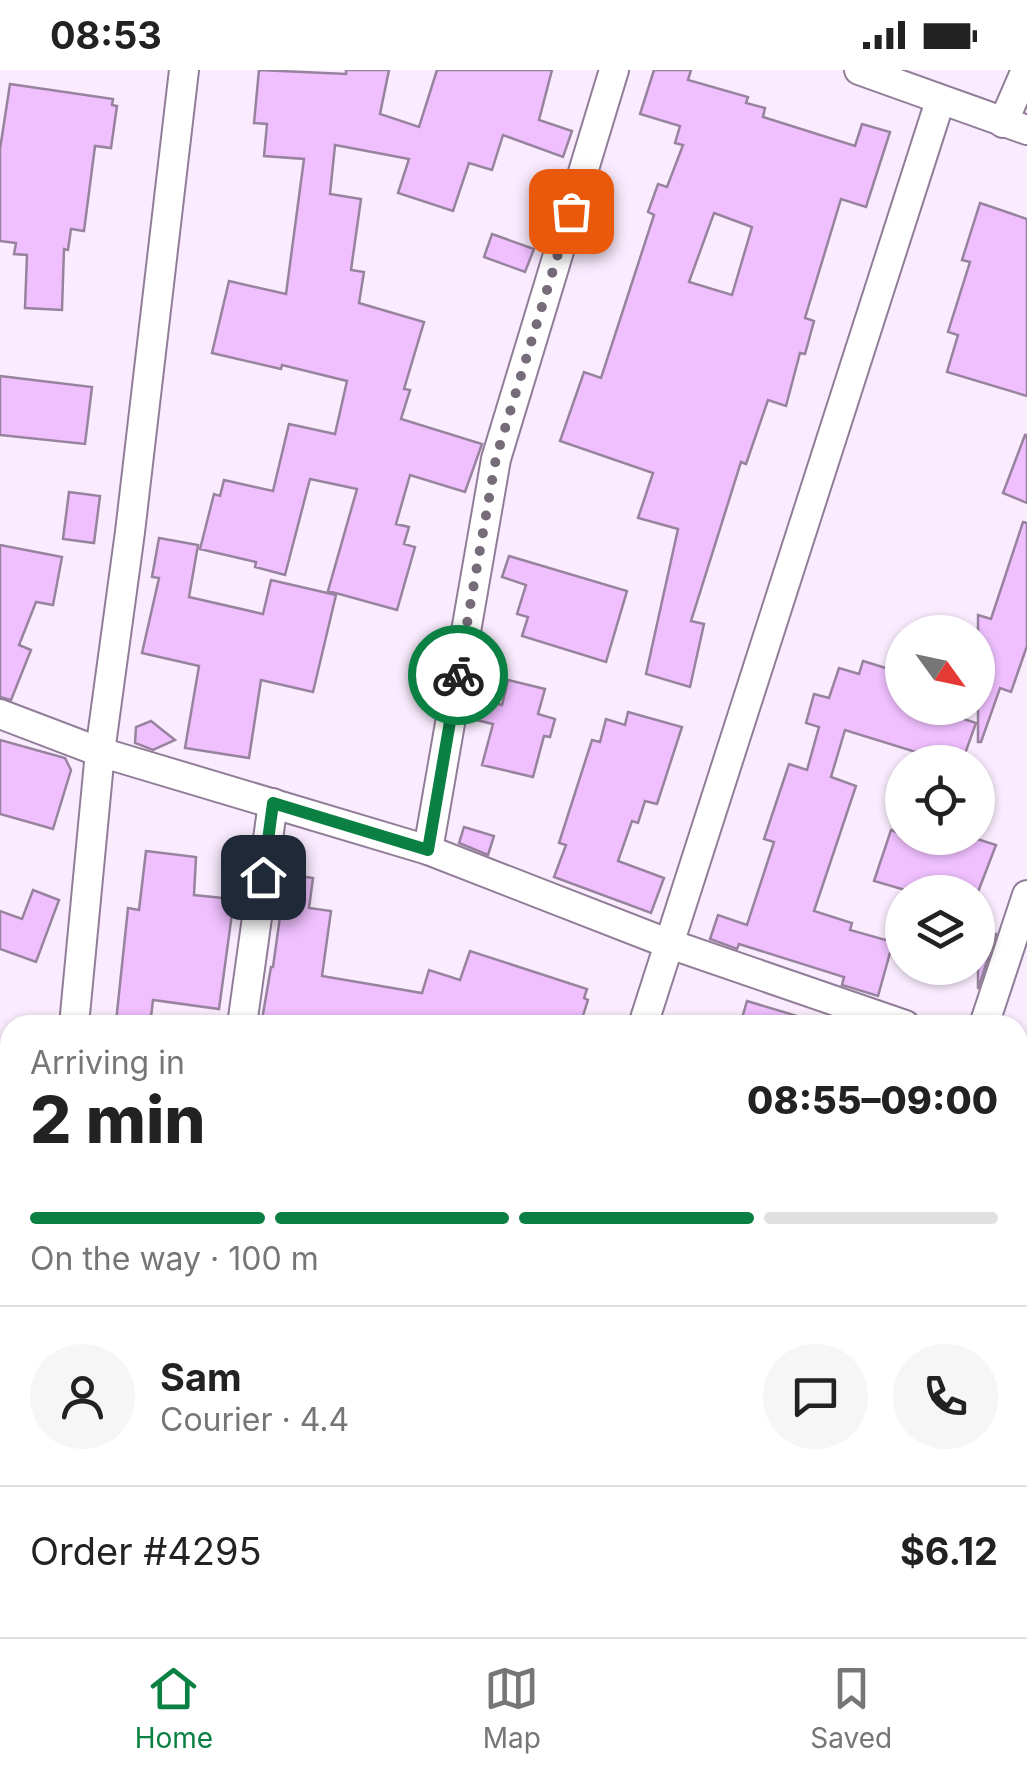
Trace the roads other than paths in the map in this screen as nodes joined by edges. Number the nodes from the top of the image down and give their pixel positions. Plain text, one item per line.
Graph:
1 (184, 70) edge
2 (614, 70) edge
3 (859, 70) edge
4 (1026, 70) edge
5 (940, 101) junction
6 (1015, 127) edge
7 (0, 714) edge
8 (100, 752) junction
9 (273, 803) junction
10 (428, 850) junction
11 (1027, 895) edge
12 (667, 943) junction
13 (75, 1015) edge
14 (243, 1015) edge
15 (646, 1015) edge
16 (876, 1015) edge
17 (987, 1015) edge

1 - 8 street
2 - 10 street
3 - 5 street
4 - 6 street
5 - 6 street
5 - 12 street
7 - 8 street
8 - 9 street
8 - 13 street
9 - 10 street
9 - 14 street
10 - 12 street
11 - 17 street
12 - 15 street
12 - 16 street

